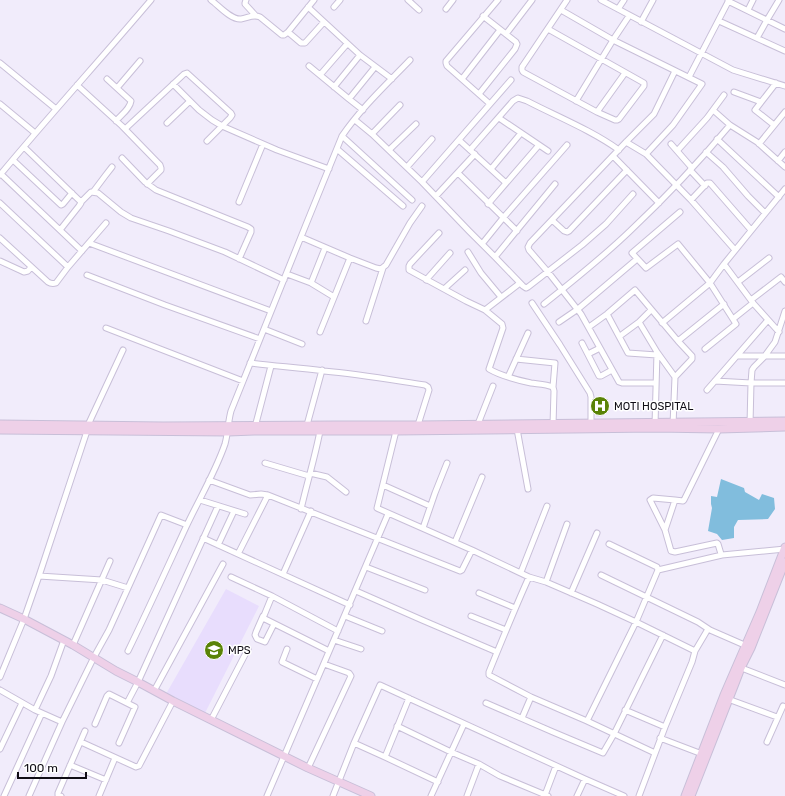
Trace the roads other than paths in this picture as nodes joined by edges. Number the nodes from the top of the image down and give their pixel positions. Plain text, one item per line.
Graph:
1 (151, 0) edge
2 (211, 0) edge
3 (246, 0) edge
4 (314, 0) edge
5 (340, 0) edge
6 (408, 0) edge
7 (453, 0) edge
8 (498, 0) edge
9 (532, 0) edge
10 (567, 0) edge
11 (601, 0) edge
12 (624, 0) edge
13 (653, 0) edge
14 (728, 0) edge
15 (753, 0) edge
16 (780, 0) edge
17 (785, 2) edge
18 (308, 7) junction
19 (334, 8) dead end
20 (618, 9) junction
21 (419, 10) dead end
22 (446, 10) dead end
23 (561, 10) junction
24 (748, 10) junction
25 (256, 16) junction
26 (483, 16) junction
27 (629, 16) junction
28 (767, 20) junction
29 (719, 21) junction
30 (324, 22) junction
31 (641, 22) junction
32 (785, 28) edge
33 (548, 29) junction
34 (500, 30) junction
35 (288, 32) junction
36 (506, 34) junction
37 (757, 38) junction
38 (613, 40) junction
39 (347, 44) junction
40 (785, 51) edge
41 (701, 54) junction
42 (360, 55) junction
43 (602, 59) junction
44 (410, 60) dead end
45 (140, 61) dead end
46 (0, 64) edge
47 (309, 66) dead end
48 (375, 68) junction
49 (675, 71) junction
50 (625, 73) junction
51 (320, 75) junction
52 (688, 77) junction
53 (107, 79) dead end
54 (392, 79) junction
55 (462, 79) junction
56 (511, 80) dead end
57 (776, 83) junction
58 (173, 84) junction
59 (77, 86) junction
60 (785, 86) edge
61 (334, 87) junction
62 (117, 88) junction
63 (734, 92) dead end
64 (479, 94) junction
65 (724, 95) dead end
66 (349, 99) junction
67 (190, 100) junction
68 (576, 101) junction
69 (762, 102) junction
70 (0, 104) edge
71 (490, 104) junction
72 (400, 105) dead end
73 (56, 109) junction
74 (364, 110) junction
75 (713, 110) junction
76 (598, 112) junction
77 (785, 112) edge
78 (499, 118) junction
79 (355, 120) junction
80 (116, 121) junction
81 (167, 123) dead end
82 (416, 124) dead end
83 (730, 125) junction
84 (774, 125) junction
85 (222, 126) junction
86 (125, 130) junction
87 (35, 133) junction
88 (521, 133) junction
89 (372, 134) junction
90 (342, 136) junction
91 (432, 139) dead end
92 (718, 139) junction
93 (459, 140) junction
94 (207, 141) dead end
95 (626, 142) junction
96 (263, 144) junction
97 (671, 144) dead end
98 (759, 144) junction
99 (539, 145) junction
100 (567, 145) dead end
101 (24, 147) junction
102 (337, 148) junction
103 (389, 150) junction
104 (470, 150) junction
105 (619, 150) junction
106 (548, 151) dead end
107 (677, 151) junction
108 (706, 152) junction
109 (785, 152) edge
110 (475, 154) junction
111 (646, 154) junction
112 (613, 156) junction
113 (122, 158) dead end
114 (13, 160) junction
115 (778, 161) junction
116 (406, 167) junction
117 (785, 167) edge
118 (112, 168) dead end
119 (329, 169) junction
120 (491, 169) junction
121 (691, 169) junction
122 (627, 170) junction
123 (458, 173) junction
124 (1, 175) edge
125 (422, 182) junction
126 (147, 184) junction
127 (506, 184) junction
128 (555, 184) dead end
129 (676, 185) junction
130 (705, 186) junction
131 (785, 189) edge
132 (93, 192) junction
133 (72, 193) junction
134 (633, 194) dead end
135 (436, 196) junction
136 (779, 197) junction
137 (412, 200) dead end
138 (691, 200) junction
139 (81, 202) junction
140 (239, 202) dead end
141 (0, 203) edge
142 (659, 203) junction
143 (488, 204) junction
144 (403, 206) dead end
145 (422, 206) dead end
146 (680, 212) dead end
147 (765, 213) junction
148 (504, 218) junction
149 (552, 220) junction
150 (106, 223) dead end
151 (60, 230) junction
152 (751, 230) junction
153 (517, 231) junction
154 (439, 233) dead end
155 (301, 236) junction
156 (0, 238) edge
157 (89, 243) junction
158 (482, 244) junction
159 (325, 248) junction
160 (735, 250) junction
161 (82, 251) junction
162 (468, 252) dead end
163 (450, 253) dead end
164 (495, 257) junction
165 (350, 258) junction
166 (637, 258) junction
167 (769, 258) dead end
168 (240, 259) junction
169 (0, 261) edge
170 (724, 264) junction
171 (31, 267) junction
172 (68, 267) junction
173 (383, 268) junction
174 (465, 270) dead end
175 (548, 272) junction
176 (87, 274) dead end
177 (286, 274) junction
178 (284, 280) junction
179 (426, 280) junction
180 (738, 282) junction
181 (785, 282) edge
182 (310, 283) junction
183 (520, 283) junction
184 (710, 283) junction
185 (444, 289) junction
186 (562, 290) junction
187 (334, 297) junction
188 (501, 297) junction
189 (752, 301) junction
190 (532, 303) dead end
191 (544, 304) dead end
192 (724, 304) junction
193 (578, 309) junction
194 (272, 310) junction
195 (484, 310) junction
196 (651, 310) junction
197 (785, 311) edge
198 (607, 314) junction
199 (733, 319) junction
200 (768, 320) junction
201 (366, 321) dead end
202 (559, 322) dead end
203 (639, 322) junction
204 (662, 323) junction
205 (588, 327) junction
206 (106, 328) dead end
207 (264, 330) junction
208 (320, 332) dead end
209 (778, 332) junction
210 (528, 333) dead end
211 (620, 336) junction
212 (260, 339) junction
213 (678, 341) junction
214 (582, 343) dead end
215 (302, 344) dead end
216 (600, 348) junction
217 (705, 349) dead end
218 (123, 350) dead end
219 (657, 353) junction
220 (588, 354) junction
221 (737, 356) junction
222 (764, 356) junction
223 (785, 356) edge
224 (516, 358) junction
225 (250, 363) junction
226 (271, 366) junction
227 (322, 370) junction
228 (612, 370) junction
229 (508, 376) junction
230 (675, 377) junction
231 (243, 381) junction
232 (715, 381) junction
233 (656, 383) junction
234 (751, 383) junction
235 (785, 383) edge
236 (493, 386) dead end
237 (553, 387) junction
238 (707, 390) dead end
239 (785, 421) edge
240 (0, 424) edge
241 (478, 424) junction
242 (307, 425) junction
243 (418, 425) junction
244 (655, 425) junction
245 (750, 425) junction
246 (553, 426) junction
247 (591, 426) junction
248 (673, 426) junction
249 (12, 427) junction
250 (785, 427) edge
251 (88, 428) junction
252 (255, 428) junction
253 (228, 429) junction
254 (517, 429) junction
255 (719, 429) junction
256 (0, 430) edge
257 (320, 431) junction
258 (396, 431) junction
259 (265, 463) dead end
260 (447, 463) dead end
261 (309, 474) junction
262 (482, 477) dead end
263 (209, 480) junction
264 (383, 485) junction
265 (528, 489) dead end
266 (346, 492) dead end
267 (268, 495) junction
268 (200, 500) junction
269 (675, 500) junction
270 (218, 506) junction
271 (430, 506) junction
272 (547, 506) dead end
273 (301, 508) junction
274 (234, 511) junction
275 (311, 511) junction
276 (244, 514) dead end
277 (388, 514) junction
278 (567, 524) dead end
279 (187, 525) junction
280 (423, 528) junction
281 (665, 530) junction
282 (597, 533) dead end
283 (203, 538) junction
284 (378, 539) junction
285 (455, 542) junction
286 (609, 544) dead end
287 (218, 545) junction
288 (785, 549) edge
289 (472, 550) junction
290 (238, 554) junction
291 (722, 554) junction
292 (110, 561) dead end
293 (785, 562) edge
294 (223, 564) dead end
295 (366, 567) junction
296 (658, 570) junction
297 (521, 572) junction
298 (283, 574) junction
299 (601, 575) dead end
300 (39, 576) junction
301 (231, 577) dead end
302 (529, 577) junction
303 (102, 580) junction
304 (546, 582) junction
305 (128, 588) junction
306 (425, 590) dead end
307 (356, 591) junction
308 (479, 593) dead end
309 (571, 593) junction
310 (272, 596) junction
311 (646, 596) junction
312 (350, 605) junction
313 (0, 608) edge
314 (515, 608) junction
315 (263, 616) junction
316 (344, 616) junction
317 (471, 616) dead end
318 (24, 618) junction
319 (636, 622) junction
320 (274, 624) junction
321 (708, 629) junction
322 (506, 630) junction
323 (338, 631) junction
324 (382, 631) dead end
325 (662, 635) junction
326 (64, 640) junction
327 (334, 640) junction
328 (73, 645) junction
329 (748, 647) junction
330 (248, 649) dead end
331 (287, 649) dead end
332 (361, 650) dead end
333 (329, 651) junction
334 (695, 651) junction
335 (128, 652) dead end
336 (497, 652) junction
337 (94, 657) junction
338 (324, 664) junction
339 (738, 667) junction
340 (0, 677) edge
341 (317, 679) junction
342 (138, 682) junction
343 (785, 685) edge
344 (0, 690) edge
345 (154, 691) junction
346 (531, 697) junction
347 (409, 698) junction
348 (728, 699) junction
349 (172, 702) junction
350 (22, 703) junction
351 (127, 703) junction
352 (486, 703) dead end
353 (783, 706) dead end
354 (35, 710) junction
355 (625, 710) junction
356 (42, 713) junction
357 (777, 717) junction
358 (522, 718) junction
359 (211, 720) junction
360 (587, 721) junction
361 (62, 722) junction
362 (95, 724) dead end
363 (464, 724) junction
364 (398, 726) junction
365 (665, 727) junction
366 (85, 731) dead end
367 (614, 734) junction
368 (660, 738) junction
369 (81, 742) junction
370 (767, 742) dead end
371 (119, 743) dead end
372 (354, 743) junction
373 (0, 749) edge
374 (451, 752) junction
375 (655, 753) junction
376 (702, 754) junction
377 (284, 756) junction
378 (385, 757) junction
379 (115, 758) junction
380 (479, 764) junction
381 (70, 765) junction
382 (556, 766) junction
383 (308, 768) junction
384 (585, 779) junction
385 (106, 780) junction
386 (339, 781) junction
387 (438, 782) junction
388 (367, 795) edge
389 (546, 795) edge
390 (4, 796) edge
391 (29, 796) edge
392 (60, 796) edge
393 (99, 796) edge
394 (267, 796) edge
395 (333, 796) edge
396 (431, 796) edge
397 (467, 796) edge
398 (577, 796) edge
399 (624, 796) edge
400 (638, 796) edge
401 (685, 796) edge
402 (691, 796) edge

1 - 59 street
2 - 25 street
3 - 25 street
4 - 18 street
5 - 19 street
6 - 21 street
7 - 22 street
8 - 26 street
9 - 36 street
10 - 23 street
11 - 20 street
12 - 20 street
13 - 31 street
14 - 24 street
14 - 29 street
15 - 24 street
16 - 17 street
16 - 28 street
18 - 30 street
18 - 35 street
20 - 27 street
23 - 33 street
23 - 38 street
24 - 28 street
25 - 35 street
26 - 34 street
26 - 55 street
27 - 31 street
27 - 38 street
28 - 32 street
28 - 37 street
29 - 37 street
29 - 41 street
30 - 35 street
30 - 39 street
31 - 41 street
33 - 43 street
33 - 68 street
34 - 36 street
34 - 55 street
36 - 64 street
37 - 40 street
38 - 43 street
38 - 49 street
39 - 42 street
39 - 51 street
41 - 52 street
41 - 57 street
42 - 48 street
42 - 61 street
43 - 50 street
43 - 68 street
44 - 54 street
45 - 62 street
46 - 73 street
47 - 51 street
48 - 54 street
48 - 66 street
49 - 52 street
49 - 95 street
50 - 76 street
50 - 76 street
51 - 61 street
52 - 111 street
53 - 62 street
54 - 74 street
55 - 64 street
56 - 71 street
57 - 60 street
57 - 69 street
58 - 67 street
58 - 85 street
58 - 86 street
59 - 73 street
59 - 80 street
61 - 66 street
62 - 80 street
63 - 69 street
64 - 71 street
65 - 75 street
66 - 74 street
67 - 81 street
67 - 85 street
68 - 76 street
69 - 84 street
70 - 87 street
71 - 93 street
72 - 89 street
73 - 87 street
74 - 79 street
75 - 83 street
75 - 107 street
77 - 84 street
78 - 88 street
78 - 104 street
78 - 105 street
79 - 89 street
79 - 90 street
80 - 86 street
82 - 103 street
83 - 92 street
83 - 98 street
84 - 98 street
85 - 94 street
85 - 96 street
86 - 126 street
87 - 101 street
88 - 99 street
88 - 120 street
89 - 103 street
90 - 102 street
90 - 137 street
91 - 116 street
92 - 108 street
92 - 136 street
93 - 104 street
93 - 125 street
95 - 105 street
95 - 111 street
96 - 119 street
96 - 140 street
97 - 107 street
98 - 115 street
99 - 106 street
99 - 127 street
100 - 148 street
101 - 114 street
101 - 133 street
102 - 119 street
102 - 144 street
103 - 116 street
104 - 110 street
105 - 112 street
107 - 121 street
108 - 121 street
108 - 147 street
109 - 115 street
110 - 120 street
110 - 123 street
111 - 129 street
112 - 122 street
112 - 149 street
113 - 126 street
114 - 124 street
114 - 133 street
115 - 117 street
116 - 125 street
118 - 132 street
119 - 155 street
120 - 127 street
121 - 129 street
121 - 130 street
122 - 142 street
122 - 149 street
123 - 135 street
123 - 143 street
124 - 151 street
125 - 135 street
126 - 168 street
127 - 143 street
128 - 153 street
129 - 138 street
129 - 142 street
130 - 138 street
130 - 152 street
131 - 136 street
132 - 139 street
132 - 168 street
133 - 139 street
134 - 175 street
135 - 158 street
136 - 147 street
138 - 160 street
139 - 151 street
141 - 172 street
142 - 186 street
143 - 148 street
145 - 173 street
146 - 166 street
147 - 152 street
148 - 153 street
148 - 158 street
149 - 175 street
150 - 157 street
151 - 161 street
152 - 160 street
153 - 164 street
154 - 179 street
155 - 159 street
155 - 177 street
156 - 171 street
157 - 161 street
157 - 194 street
158 - 164 street
159 - 165 street
159 - 182 street
160 - 170 street
161 - 172 street
162 - 188 street
163 - 179 street
164 - 183 street
165 - 173 street
165 - 187 street
166 - 184 street
166 - 193 street
167 - 180 street
168 - 178 street
169 - 171 street
170 - 180 street
170 - 184 street
171 - 172 street
173 - 201 street
174 - 185 street
175 - 183 street
175 - 186 street
176 - 212 street
177 - 178 street
177 - 182 street
178 - 194 street
179 - 185 street
180 - 189 street
181 - 189 street
182 - 187 street
183 - 188 street
184 - 192 street
184 - 204 street
185 - 195 street
186 - 191 street
186 - 193 street
187 - 208 street
188 - 195 street
189 - 199 street
189 - 200 street
190 - 247 street
192 - 199 street
192 - 213 street
193 - 202 street
193 - 205 street
194 - 207 street
195 - 229 street
196 - 198 street
196 - 203 street
196 - 204 street
197 - 209 street
198 - 205 street
198 - 211 street
199 - 217 street
200 - 209 street
200 - 221 street
203 - 211 street
203 - 219 street
204 - 213 street
205 - 216 street
206 - 231 street
207 - 212 street
207 - 215 street
209 - 222 street
210 - 224 street
211 - 219 street
212 - 225 street
213 - 230 street
214 - 220 street
216 - 220 street
216 - 228 street
218 - 251 street
219 - 230 street
219 - 233 street
220 - 228 street
221 - 222 street
221 - 232 street
222 - 223 street
222 - 234 street
224 - 229 street
224 - 237 street
225 - 226 street
225 - 231 street
226 - 227 street
226 - 252 street
227 - 242 street
227 - 243 street
228 - 233 street
229 - 237 street
230 - 248 street
231 - 253 street
232 - 234 street
232 - 238 street
233 - 244 street
234 - 235 street
234 - 245 street
236 - 241 street
237 - 246 street
239 - 245 main road
240 - 249 main road
241 - 243 main road
241 - 246 main road
242 - 243 main road
242 - 252 main road
244 - 247 main road
244 - 248 main road
245 - 248 main road
245 - 250 main road
245 - 255 main road
246 - 247 main road
246 - 254 main road
248 - 255 main road
249 - 251 main road
249 - 256 main road
251 - 253 main road
251 - 300 street
252 - 253 main road
252 - 257 main road
253 - 263 street
254 - 258 main road
254 - 265 street
255 - 269 street
257 - 258 main road
257 - 261 street
258 - 264 street
259 - 261 street
260 - 271 street
261 - 266 street
261 - 273 street
262 - 285 street
263 - 267 street
263 - 268 street
264 - 271 street
264 - 277 street
267 - 273 street
267 - 290 street
268 - 270 street
268 - 279 street
269 - 281 street
269 - 281 street
270 - 274 street
270 - 283 street
271 - 280 street
272 - 297 street
273 - 275 street
274 - 276 street
274 - 287 street
275 - 284 street
275 - 298 street
277 - 280 street
277 - 284 street
278 - 304 street
279 - 305 street
279 - 335 street
280 - 285 street
281 - 291 street
282 - 309 street
283 - 287 street
283 - 342 street
284 - 289 street
284 - 295 street
285 - 289 street
286 - 296 street
287 - 290 street
288 - 291 street
288 - 329 main road
289 - 297 street
290 - 298 street
291 - 296 street
292 - 303 street
293 - 329 main road
294 - 345 street
295 - 306 street
295 - 307 street
296 - 311 street
297 - 302 street
298 - 312 street
299 - 311 street
300 - 303 street
300 - 318 street
301 - 310 street
302 - 304 street
302 - 314 street
303 - 305 street
303 - 328 street
304 - 309 street
305 - 337 street
307 - 312 street
307 - 336 street
308 - 314 street
309 - 319 street
310 - 315 street
310 - 323 street
311 - 319 street
311 - 321 street
312 - 316 street
313 - 318 main road
314 - 322 street
315 - 320 street
315 - 320 street
316 - 323 street
316 - 324 street
317 - 322 street
318 - 326 main road
318 - 340 street
319 - 325 street
319 - 360 street
320 - 333 street
321 - 329 street
321 - 334 street
322 - 336 street
323 - 327 street
325 - 334 street
325 - 355 street
326 - 328 main road
326 - 354 street
327 - 332 street
327 - 333 street
328 - 337 main road
329 - 339 main road
330 - 359 street
331 - 341 street
333 - 338 street
334 - 365 street
336 - 346 street
337 - 342 main road
337 - 361 street
338 - 341 street
338 - 383 street
339 - 343 street
339 - 348 main road
339 - 376 main road
341 - 377 street
342 - 345 main road
342 - 351 street
344 - 350 street
345 - 349 main road
346 - 358 street
346 - 360 street
347 - 363 street
347 - 364 street
347 - 372 street
348 - 357 street
348 - 402 main road
349 - 359 main road
349 - 379 street
350 - 354 street
350 - 373 street
351 - 362 street
351 - 371 street
352 - 358 street
353 - 357 street
354 - 356 street
355 - 365 street
355 - 367 street
356 - 361 street
356 - 390 street
357 - 370 street
358 - 367 street
359 - 377 main road
360 - 367 street
361 - 391 street
363 - 374 street
363 - 382 street
364 - 374 street
364 - 378 street
365 - 368 street
366 - 369 street
367 - 375 street
368 - 375 street
368 - 376 street
369 - 379 street
369 - 381 street
372 - 378 street
372 - 386 street
374 - 380 street
374 - 387 street
375 - 400 street
376 - 401 main road
377 - 383 main road
377 - 394 street
378 - 387 street
379 - 385 street
380 - 389 street
380 - 397 street
381 - 385 street
381 - 392 street
382 - 384 street
382 - 389 street
383 - 386 main road
384 - 398 street
384 - 399 street
385 - 393 street
386 - 388 main road
386 - 395 street
387 - 396 street

